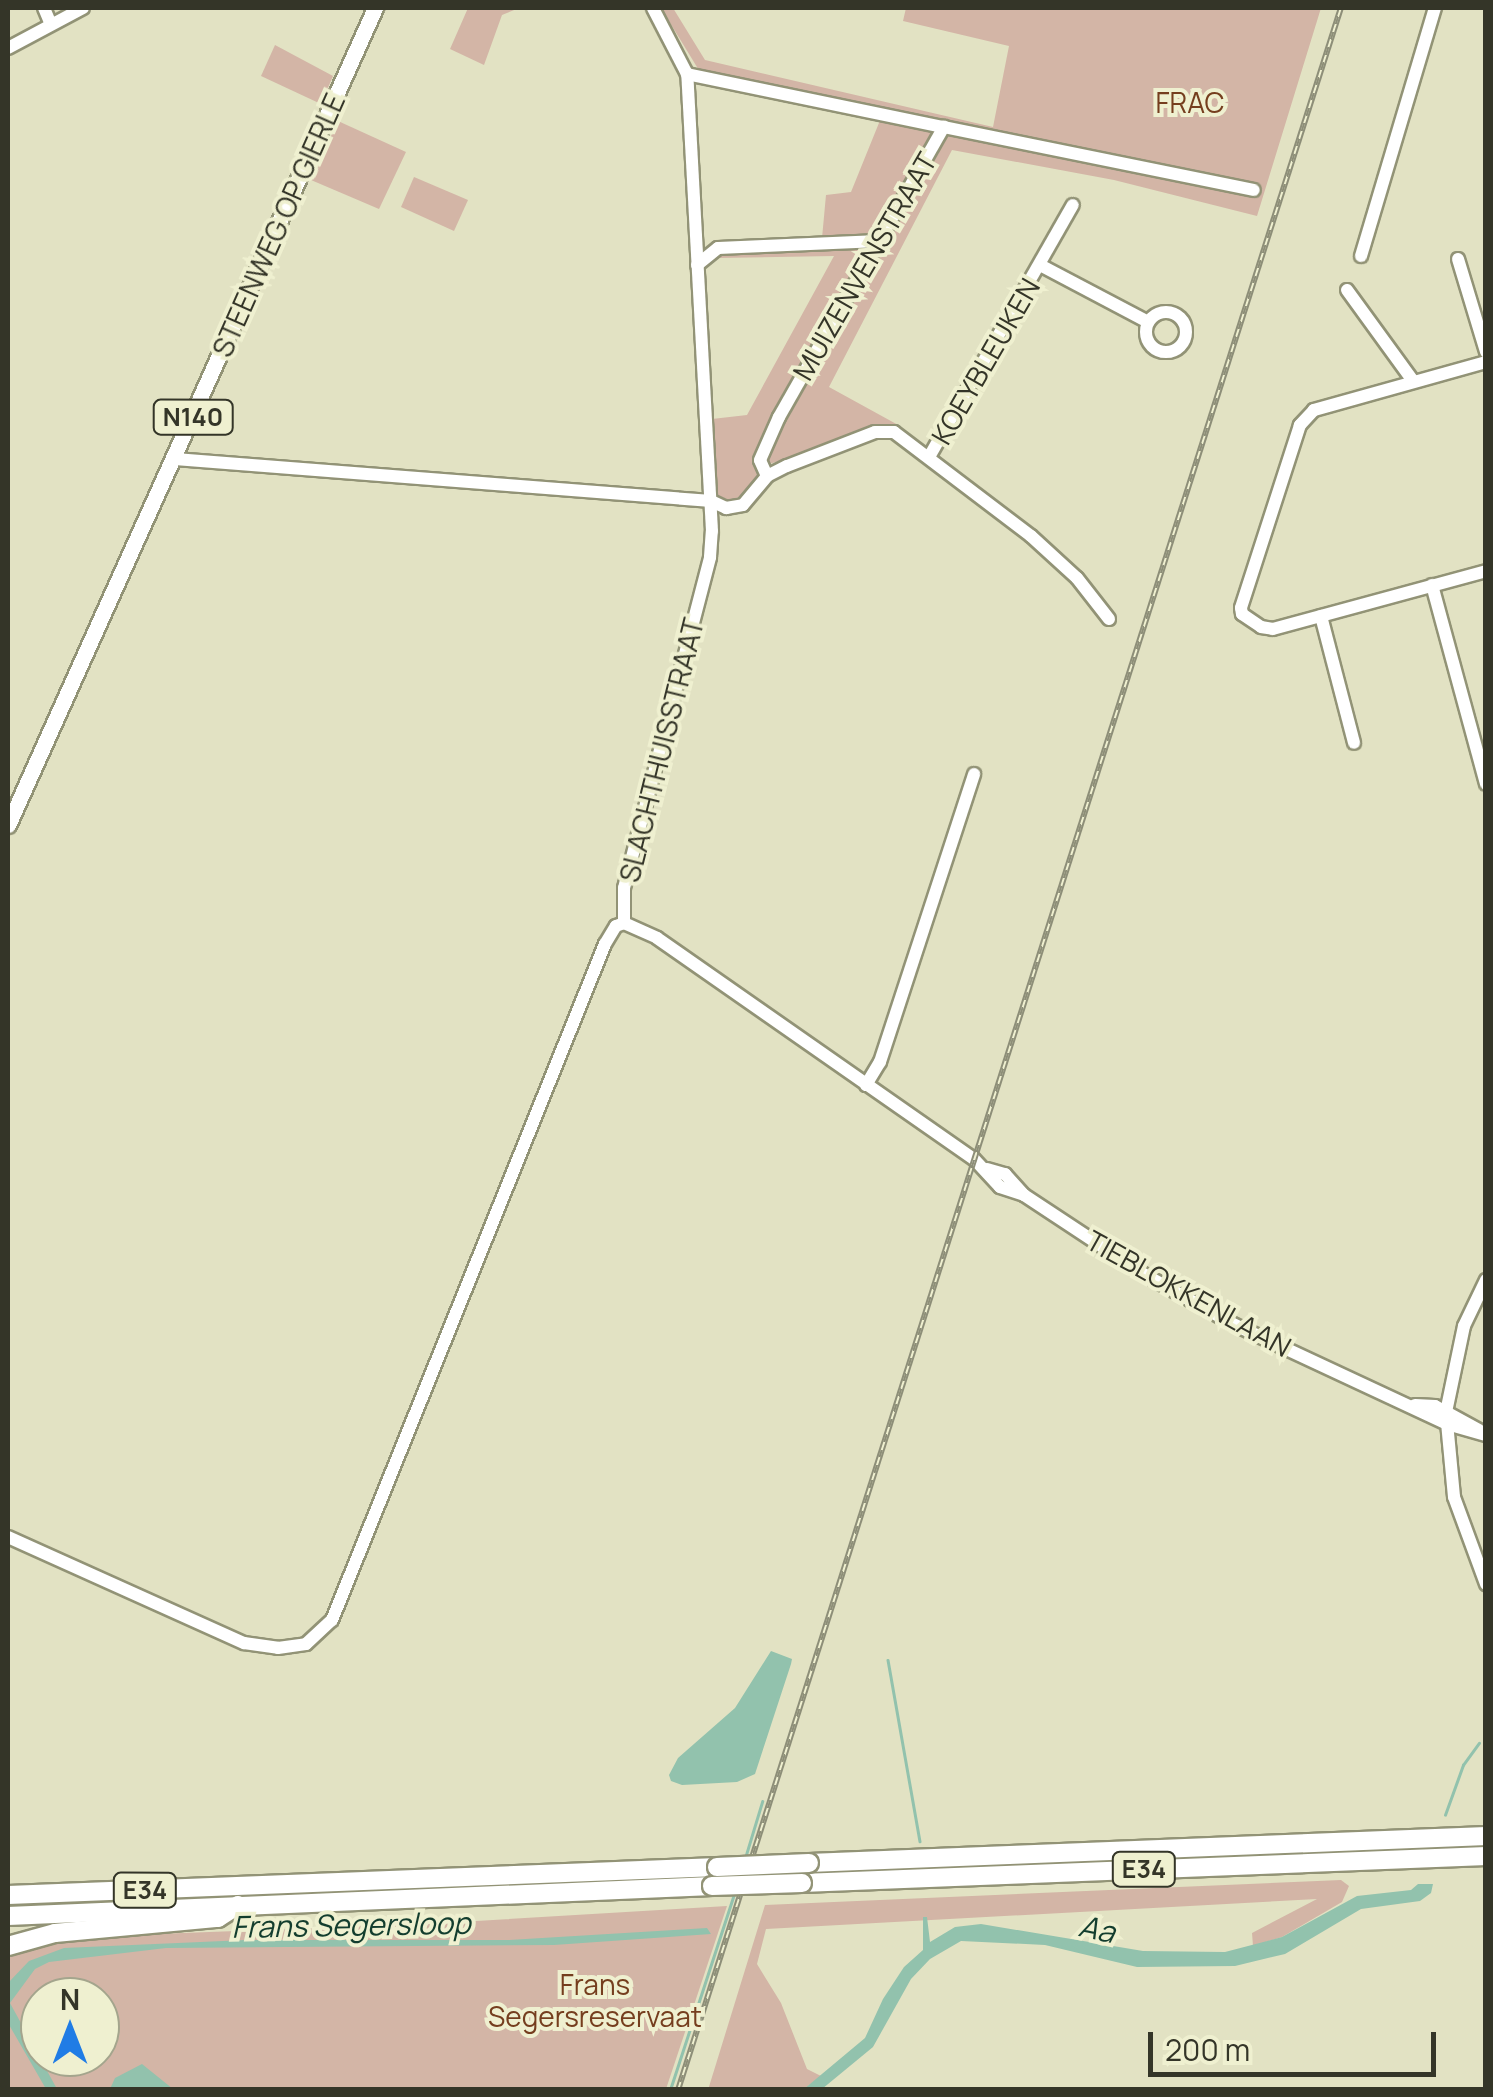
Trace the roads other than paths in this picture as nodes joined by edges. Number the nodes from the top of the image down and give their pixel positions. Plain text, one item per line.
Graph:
1 (44, 8) edge
2 (83, 8) edge
3 (376, 8) edge
4 (653, 8) edge
5 (1436, 8) edge
6 (50, 22) junction
7 (8, 48) edge
8 (687, 74) junction
9 (713, 80) junction
10 (688, 97) junction
11 (944, 127) junction
12 (1254, 190) dead end
13 (1073, 205) dead end
14 (696, 230) junction
15 (879, 241) junction
16 (718, 248) junction
17 (1361, 256) dead end
18 (1458, 259) dead end
19 (696, 265) junction
20 (1040, 265) junction
21 (1346, 290) dead end
22 (1148, 322) dead end
23 (1486, 352) edge
24 (1486, 362) edge
25 (1413, 381) junction
26 (929, 457) junction
27 (175, 459) junction
28 (767, 476) junction
29 (711, 501) junction
30 (1486, 571) edge
31 (1432, 585) junction
32 (1321, 616) junction
33 (1109, 619) dead end
34 (1354, 744) dead end
35 (974, 774) dead end
36 (1486, 784) edge
37 (9, 816) edge
38 (624, 923) junction
39 (866, 1085) junction
40 (1486, 1280) edge
41 (1446, 1418) junction
42 (1486, 1435) edge
43 (8, 1537) edge
44 (1486, 1584) edge
45 (1486, 1836) edge
46 (1486, 1856) edge
47 (8, 1895) edge
48 (239, 1905) junction
49 (8, 1916) edge
50 (8, 1946) edge

1 - 6 street
2 - 6 street
3 - 27 main road, STEENWEG OP GIERLE / N140
4 - 8 street, SLACHTHUISSTRAAT
5 - 17 street
6 - 7 street
8 - 9 street
8 - 10 street, SLACHTHUISSTRAAT
9 - 10 street
9 - 11 street
10 - 14 street, SLACHTHUISSTRAAT
11 - 12 street, MUIZENVENSTRAAT
11 - 15 street, MUIZENVENSTRAAT
13 - 20 street, KOEYBLEUKEN
14 - 16 street
14 - 19 street, SLACHTHUISSTRAAT
15 - 16 street
15 - 28 street, MUIZENVENSTRAAT
16 - 19 street
18 - 23 street
19 - 29 street, SLACHTHUISSTRAAT
20 - 22 street, KOEYBLEUKEN
20 - 26 street, KOEYBLEUKEN
21 - 25 street
24 - 25 street
25 - 32 street
26 - 28 street
26 - 33 street
27 - 29 street
27 - 37 main road, STEENWEG OP GIERLE / N140
28 - 29 street
29 - 38 street, SLACHTHUISSTRAAT
30 - 31 street
31 - 32 street
31 - 36 street
32 - 34 street
35 - 39 street
38 - 39 street, TIEBLOKKENLAAN
38 - 43 street, SLACHTHUISSTRAAT
39 - 41 street, TIEBLOKKENLAAN
40 - 41 street
41 - 42 street, TIEBLOKKENLAAN
41 - 44 street
45 - 47 highway, E34, bridge
46 - 48 highway, E34, bridge
48 - 49 highway, E34
48 - 50 highway, E34

